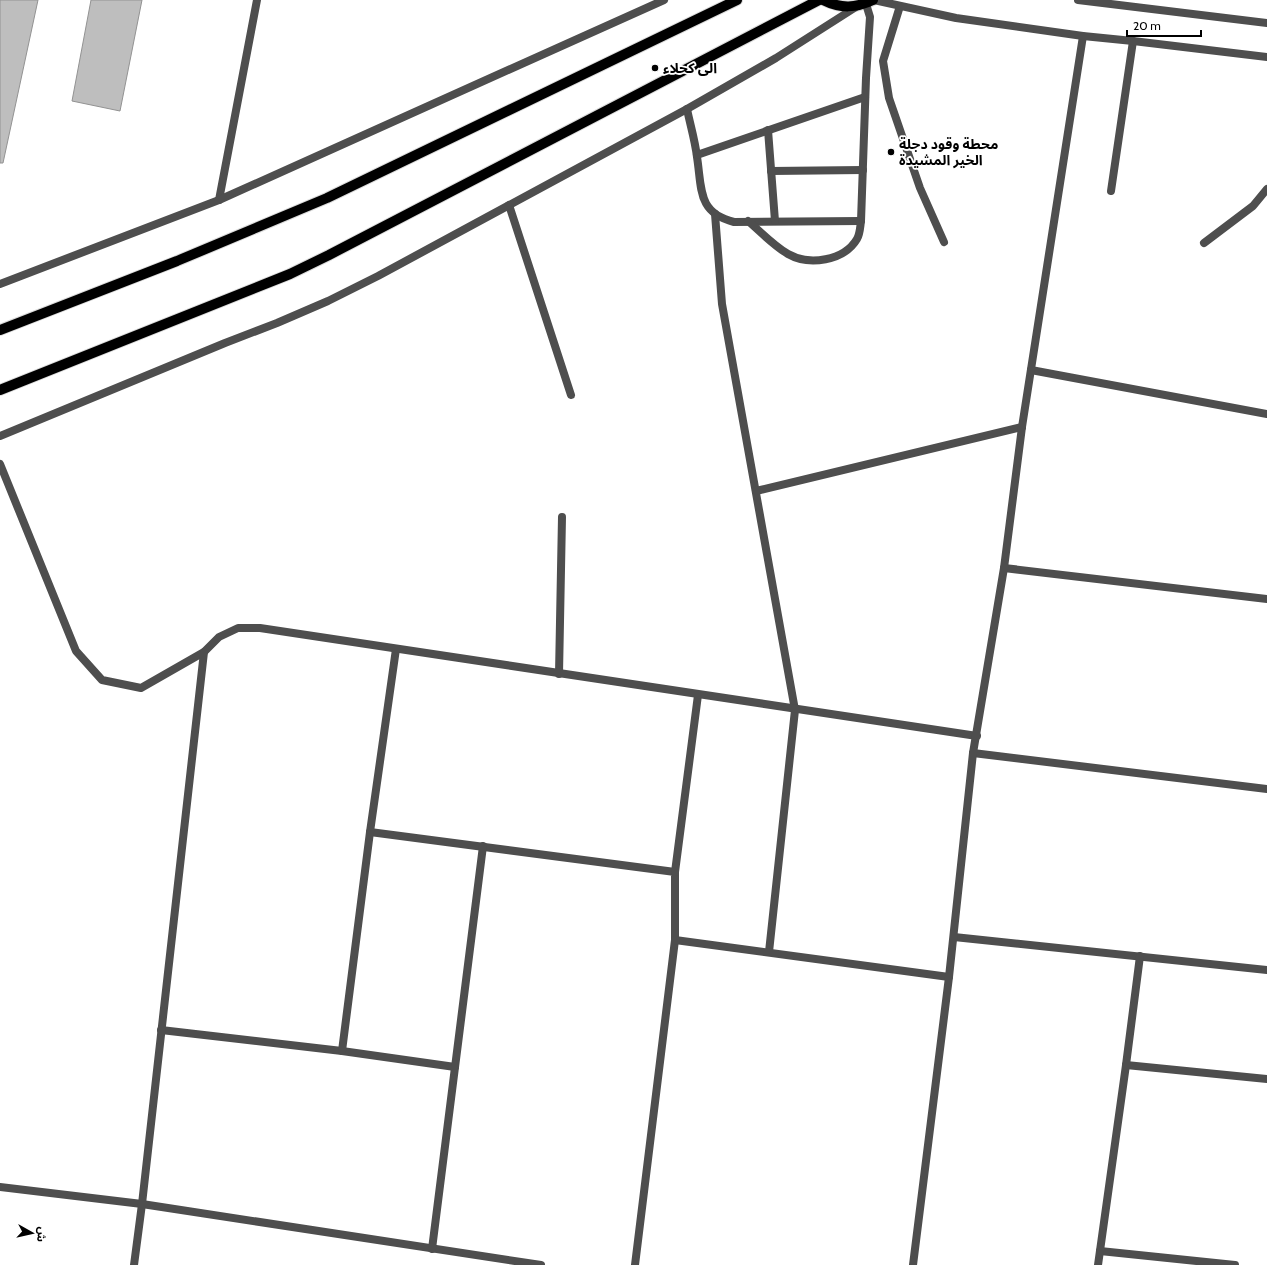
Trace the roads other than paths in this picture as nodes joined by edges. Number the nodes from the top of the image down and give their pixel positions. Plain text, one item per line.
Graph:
1 (257, 0) edge
2 (664, 0) edge
3 (737, 0) edge
4 (819, 0) edge
5 (823, 0) edge
6 (1078, 0) edge
7 (867, 3) edge
8 (900, 6) junction
9 (1267, 24) edge
10 (1083, 36) junction
11 (1133, 41) junction
12 (1267, 57) edge
13 (865, 97) junction
14 (687, 108) junction
15 (768, 130) junction
16 (697, 155) junction
17 (863, 170) junction
18 (771, 171) junction
19 (1267, 189) edge
20 (1111, 191) dead end
21 (219, 200) junction
22 (509, 205) junction
23 (714, 214) junction
24 (748, 221) junction
25 (775, 221) junction
26 (861, 221) junction
27 (944, 242) dead end
28 (1204, 242) dead end
29 (0, 284) edge
30 (0, 330) edge
31 (1031, 370) junction
32 (0, 390) edge
33 (571, 395) dead end
34 (1267, 414) edge
35 (1022, 427) junction
36 (0, 436) edge
37 (0, 464) edge
38 (756, 491) junction
39 (562, 517) dead end
40 (1004, 568) junction
41 (1267, 599) edge
42 (396, 649) junction
43 (204, 652) junction
44 (559, 674) junction
45 (698, 695) junction
46 (796, 710) junction
47 (977, 736) junction
48 (973, 753) junction
49 (1267, 789) edge
50 (370, 832) junction
51 (483, 846) junction
52 (675, 872) junction
53 (954, 937) junction
54 (675, 940) junction
55 (769, 952) junction
56 (1140, 956) junction
57 (1267, 970) edge
58 (949, 978) junction
59 (161, 1030) junction
60 (342, 1051) junction
61 (1126, 1065) junction
62 (455, 1067) junction
63 (1267, 1079) edge
64 (0, 1187) edge
65 (142, 1204) junction
66 (432, 1249) junction
67 (1100, 1251) junction
68 (134, 1265) edge
69 (541, 1265) edge
70 (635, 1265) edge
71 (913, 1265) edge
72 (1098, 1265) edge
73 (1235, 1265) edge

1 - 21 street
2 - 21 street
3 - 30 main road
4 - 32 main road
5 - 7 main road
6 - 9 street
7 - 8 street
7 - 13 street
7 - 14 street
8 - 10 street
8 - 27 street
10 - 11 street
10 - 31 street
11 - 12 street
11 - 20 street
13 - 15 street
13 - 17 street
14 - 16 street
14 - 22 street
15 - 16 street
15 - 18 street
16 - 23 street
17 - 18 street
17 - 26 street
18 - 25 street
19 - 28 street
21 - 29 street
22 - 33 street
22 - 36 street
23 - 24 street
23 - 38 street
24 - 25 street
24 - 26 street
25 - 26 street
31 - 34 street
31 - 35 street
35 - 38 street
35 - 40 street
37 - 43 street
38 - 46 street
39 - 44 street
40 - 41 street
40 - 47 street
42 - 43 street
42 - 44 street
42 - 50 street
43 - 59 street
44 - 45 street
45 - 46 street
45 - 52 street
46 - 47 street
46 - 55 street
47 - 48 street
48 - 49 street
48 - 53 street
50 - 51 street
50 - 60 street
51 - 52 street
51 - 62 street
52 - 54 street
53 - 56 street
53 - 58 street
54 - 55 street
54 - 70 street
55 - 58 street
56 - 57 street
56 - 61 street
58 - 71 street
59 - 60 street
59 - 65 street
60 - 62 street
61 - 63 street
61 - 67 street
62 - 66 street
64 - 65 street
65 - 66 street
65 - 68 street
66 - 69 street
67 - 72 street
67 - 73 street

